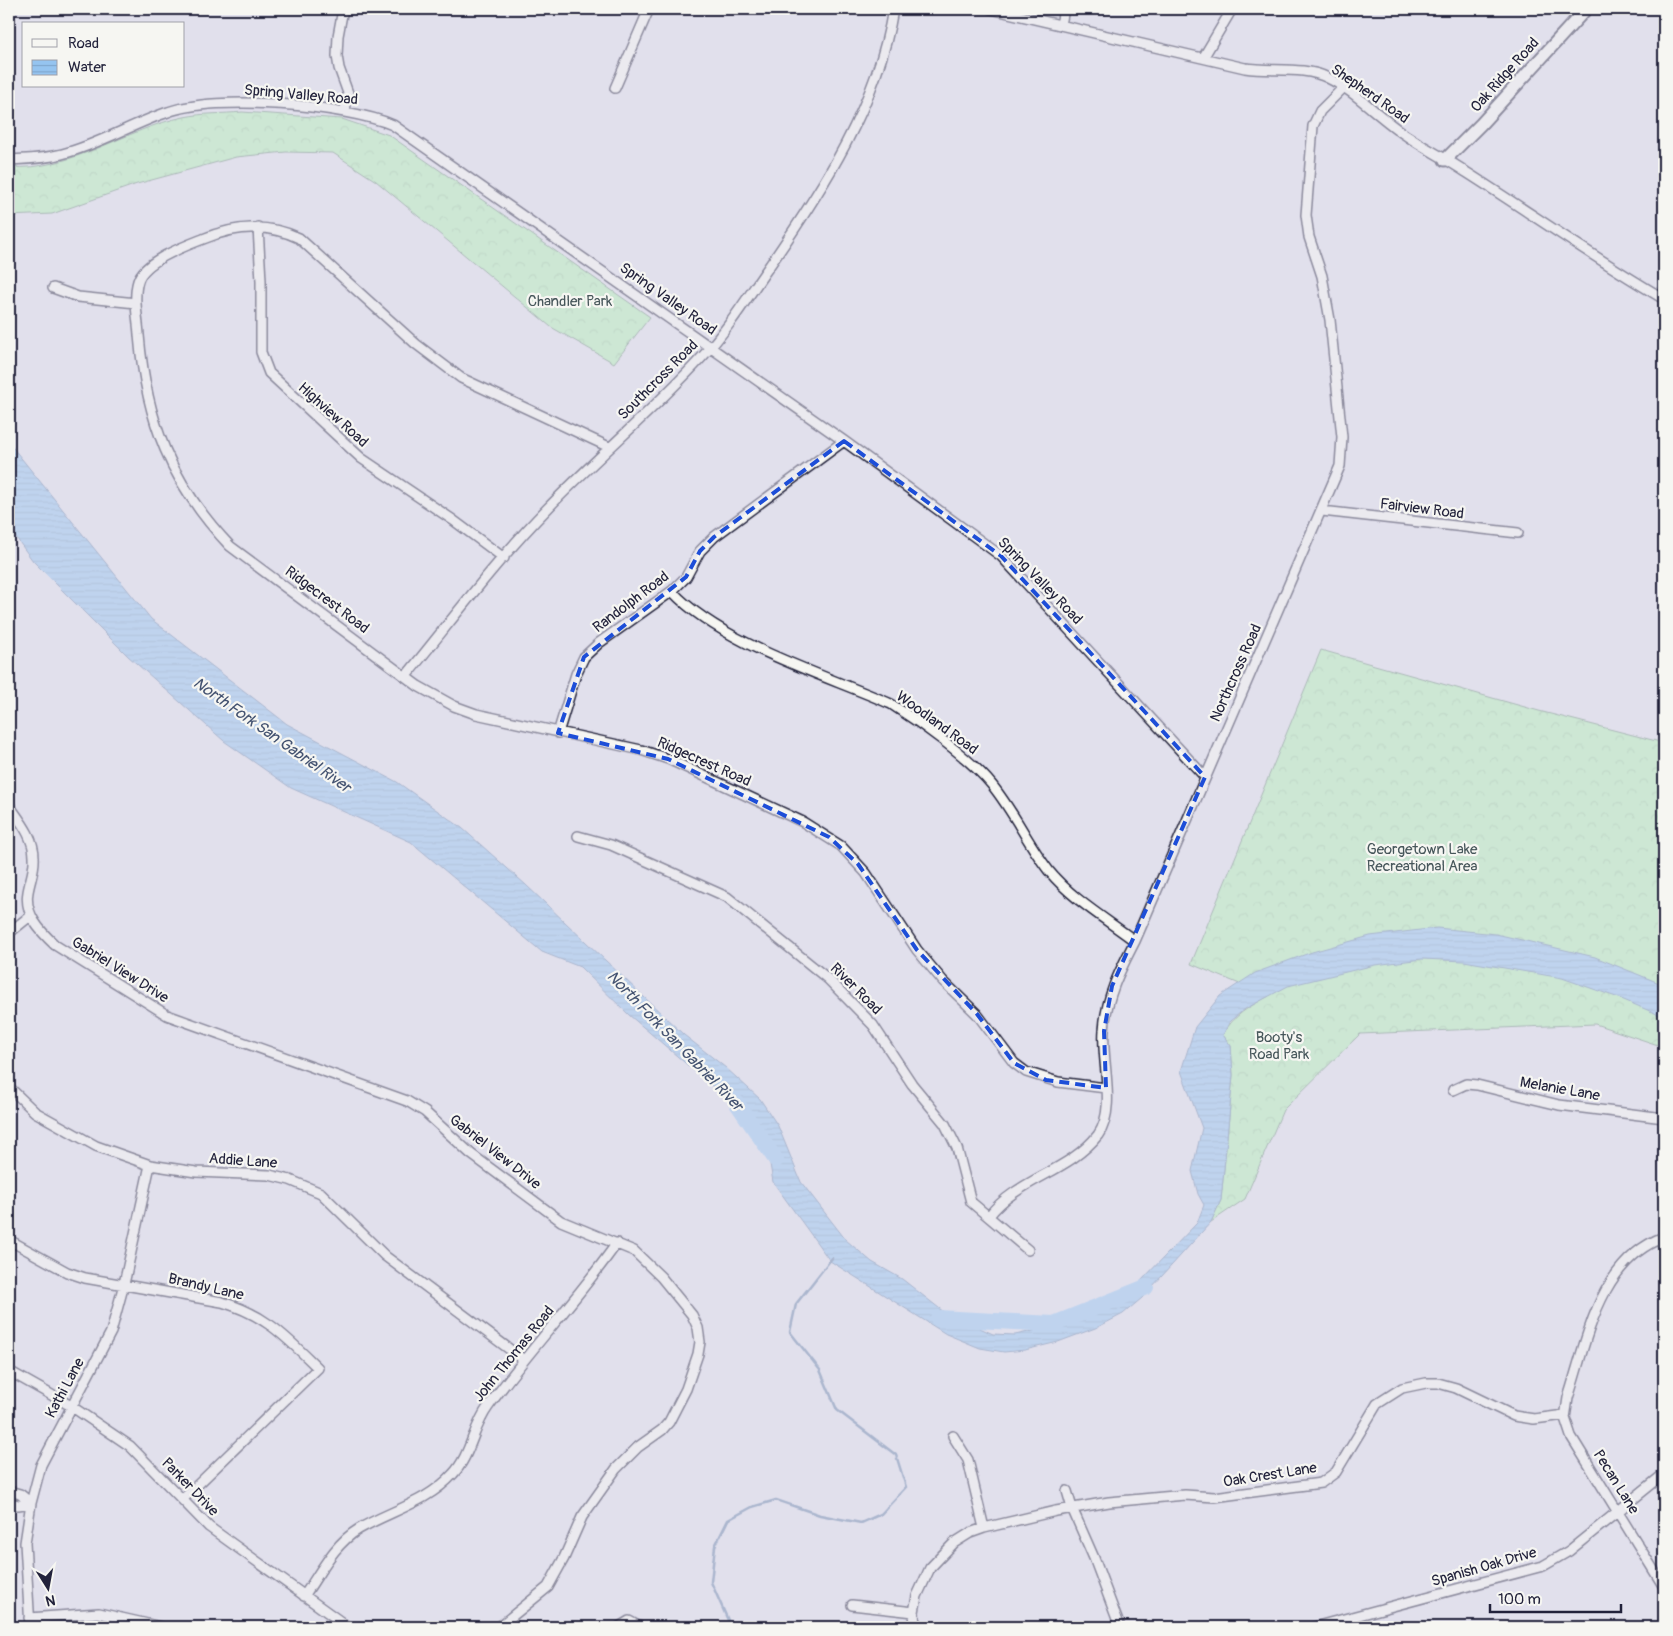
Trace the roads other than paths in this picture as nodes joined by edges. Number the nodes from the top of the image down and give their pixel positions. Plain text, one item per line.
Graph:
1 (343, 9) edge
2 (648, 9) edge
3 (893, 9) edge
4 (991, 9) edge
5 (1064, 9) edge
6 (1232, 9) edge
7 (1586, 9) edge
8 (1061, 25) junction
9 (1204, 58) junction
10 (615, 88) dead end
11 (1343, 88) junction
12 (345, 111) junction
13 (9, 160) edge
14 (1445, 160) junction
15 (258, 227) junction
16 (53, 288) dead end
17 (1664, 299) edge
18 (136, 303) junction
19 (711, 347) junction
20 (844, 441) junction
21 (609, 447) junction
22 (1322, 510) junction
23 (1518, 533) dead end
24 (504, 558) junction
25 (672, 592) junction
26 (406, 676) junction
27 (558, 733) junction
28 (1206, 777) junction
29 (9, 805) edge
30 (578, 836) dead end
31 (30, 916) junction
32 (9, 933) edge
33 (1134, 941) junction
34 (9, 1087) edge
35 (1106, 1088) junction
36 (1453, 1090) dead end
37 (1664, 1118) edge
38 (150, 1165) junction
39 (988, 1216) junction
40 (1664, 1238) edge
41 (9, 1240) edge
42 (617, 1243) junction
43 (1028, 1250) dead end
44 (124, 1284) junction
45 (524, 1360) junction
46 (9, 1371) edge
47 (71, 1406) junction
48 (1565, 1415) junction
49 (953, 1436) dead end
50 (1664, 1474) edge
51 (9, 1491) edge
52 (1067, 1491) dead end
53 (183, 1499) junction
54 (9, 1503) edge
55 (31, 1503) junction
56 (1072, 1508) junction
57 (1617, 1511) junction
58 (984, 1528) junction
59 (1664, 1587) edge
60 (304, 1596) junction
61 (852, 1605) dead end
62 (914, 1612) junction
63 (30, 1623) edge
64 (161, 1627) edge
65 (348, 1627) edge
66 (499, 1627) edge
67 (619, 1627) edge
68 (640, 1627) edge
69 (915, 1627) edge
70 (1120, 1627) edge
71 (1314, 1627) edge

1 - 12 street
2 - 10 street
3 - 19 street, Southcross Road
4 - 8 street, Shepherd Road
5 - 8 street
6 - 9 street
7 - 14 street, Oak Ridge Road
8 - 9 street, Shepherd Road
9 - 11 street, Shepherd Road
11 - 14 street, Shepherd Road
11 - 22 street, Northcross Road
12 - 13 street, Spring Valley Road
12 - 19 street, Spring Valley Road
14 - 17 street, Shepherd Road
15 - 18 street, Ridgecrest Road
15 - 21 street, Ridgecrest Road
15 - 24 street, Highview Road
16 - 18 street
18 - 26 street, Ridgecrest Road
19 - 20 street, Spring Valley Road
19 - 21 street, Southcross Road
20 - 25 street, Randolph Road
20 - 28 street, Spring Valley Road
21 - 24 street, Southcross Road
22 - 23 street, Fairview Road
22 - 28 street, Northcross Road
24 - 26 street, Southcross Road
25 - 27 street, Randolph Road
25 - 33 street, Woodland Road
26 - 27 street, Ridgecrest Road
27 - 35 street, Ridgecrest Road
28 - 33 street, Northcross Road
29 - 31 street
30 - 39 street, River Road
31 - 32 street
31 - 42 street, Gabriel View Drive
33 - 35 street, Northcross Road
34 - 38 street, Addie Lane
35 - 39 street, Northcross Road
36 - 37 street, Melanie Lane
38 - 44 street, Kathi Lane
38 - 45 street, Addie Lane
39 - 43 street, River Road
40 - 48 street
41 - 44 street, Brandy Lane
42 - 45 street, John Thomas Road
42 - 66 street, Gabriel View Drive
44 - 47 street, Kathi Lane
44 - 53 street, Brandy Lane
45 - 60 street, John Thomas Road
46 - 47 street, Parker Drive
47 - 53 street, Parker Drive
47 - 55 street, Kathi Lane
48 - 56 street, Oak Crest Lane
48 - 57 street, Pecan Lane
49 - 58 street
50 - 57 street, Spanish Oak Drive
51 - 55 street
52 - 56 street
53 - 60 street, Parker Drive
54 - 55 street
55 - 63 street, Kathi Lane
56 - 58 street, Oak Crest Lane
56 - 70 street
57 - 59 street, Pecan Lane
57 - 71 street, Spanish Oak Drive
58 - 62 street, Oak Crest Lane
60 - 65 street, Parker Drive
61 - 62 street
62 - 69 street
63 - 64 street
67 - 68 street

